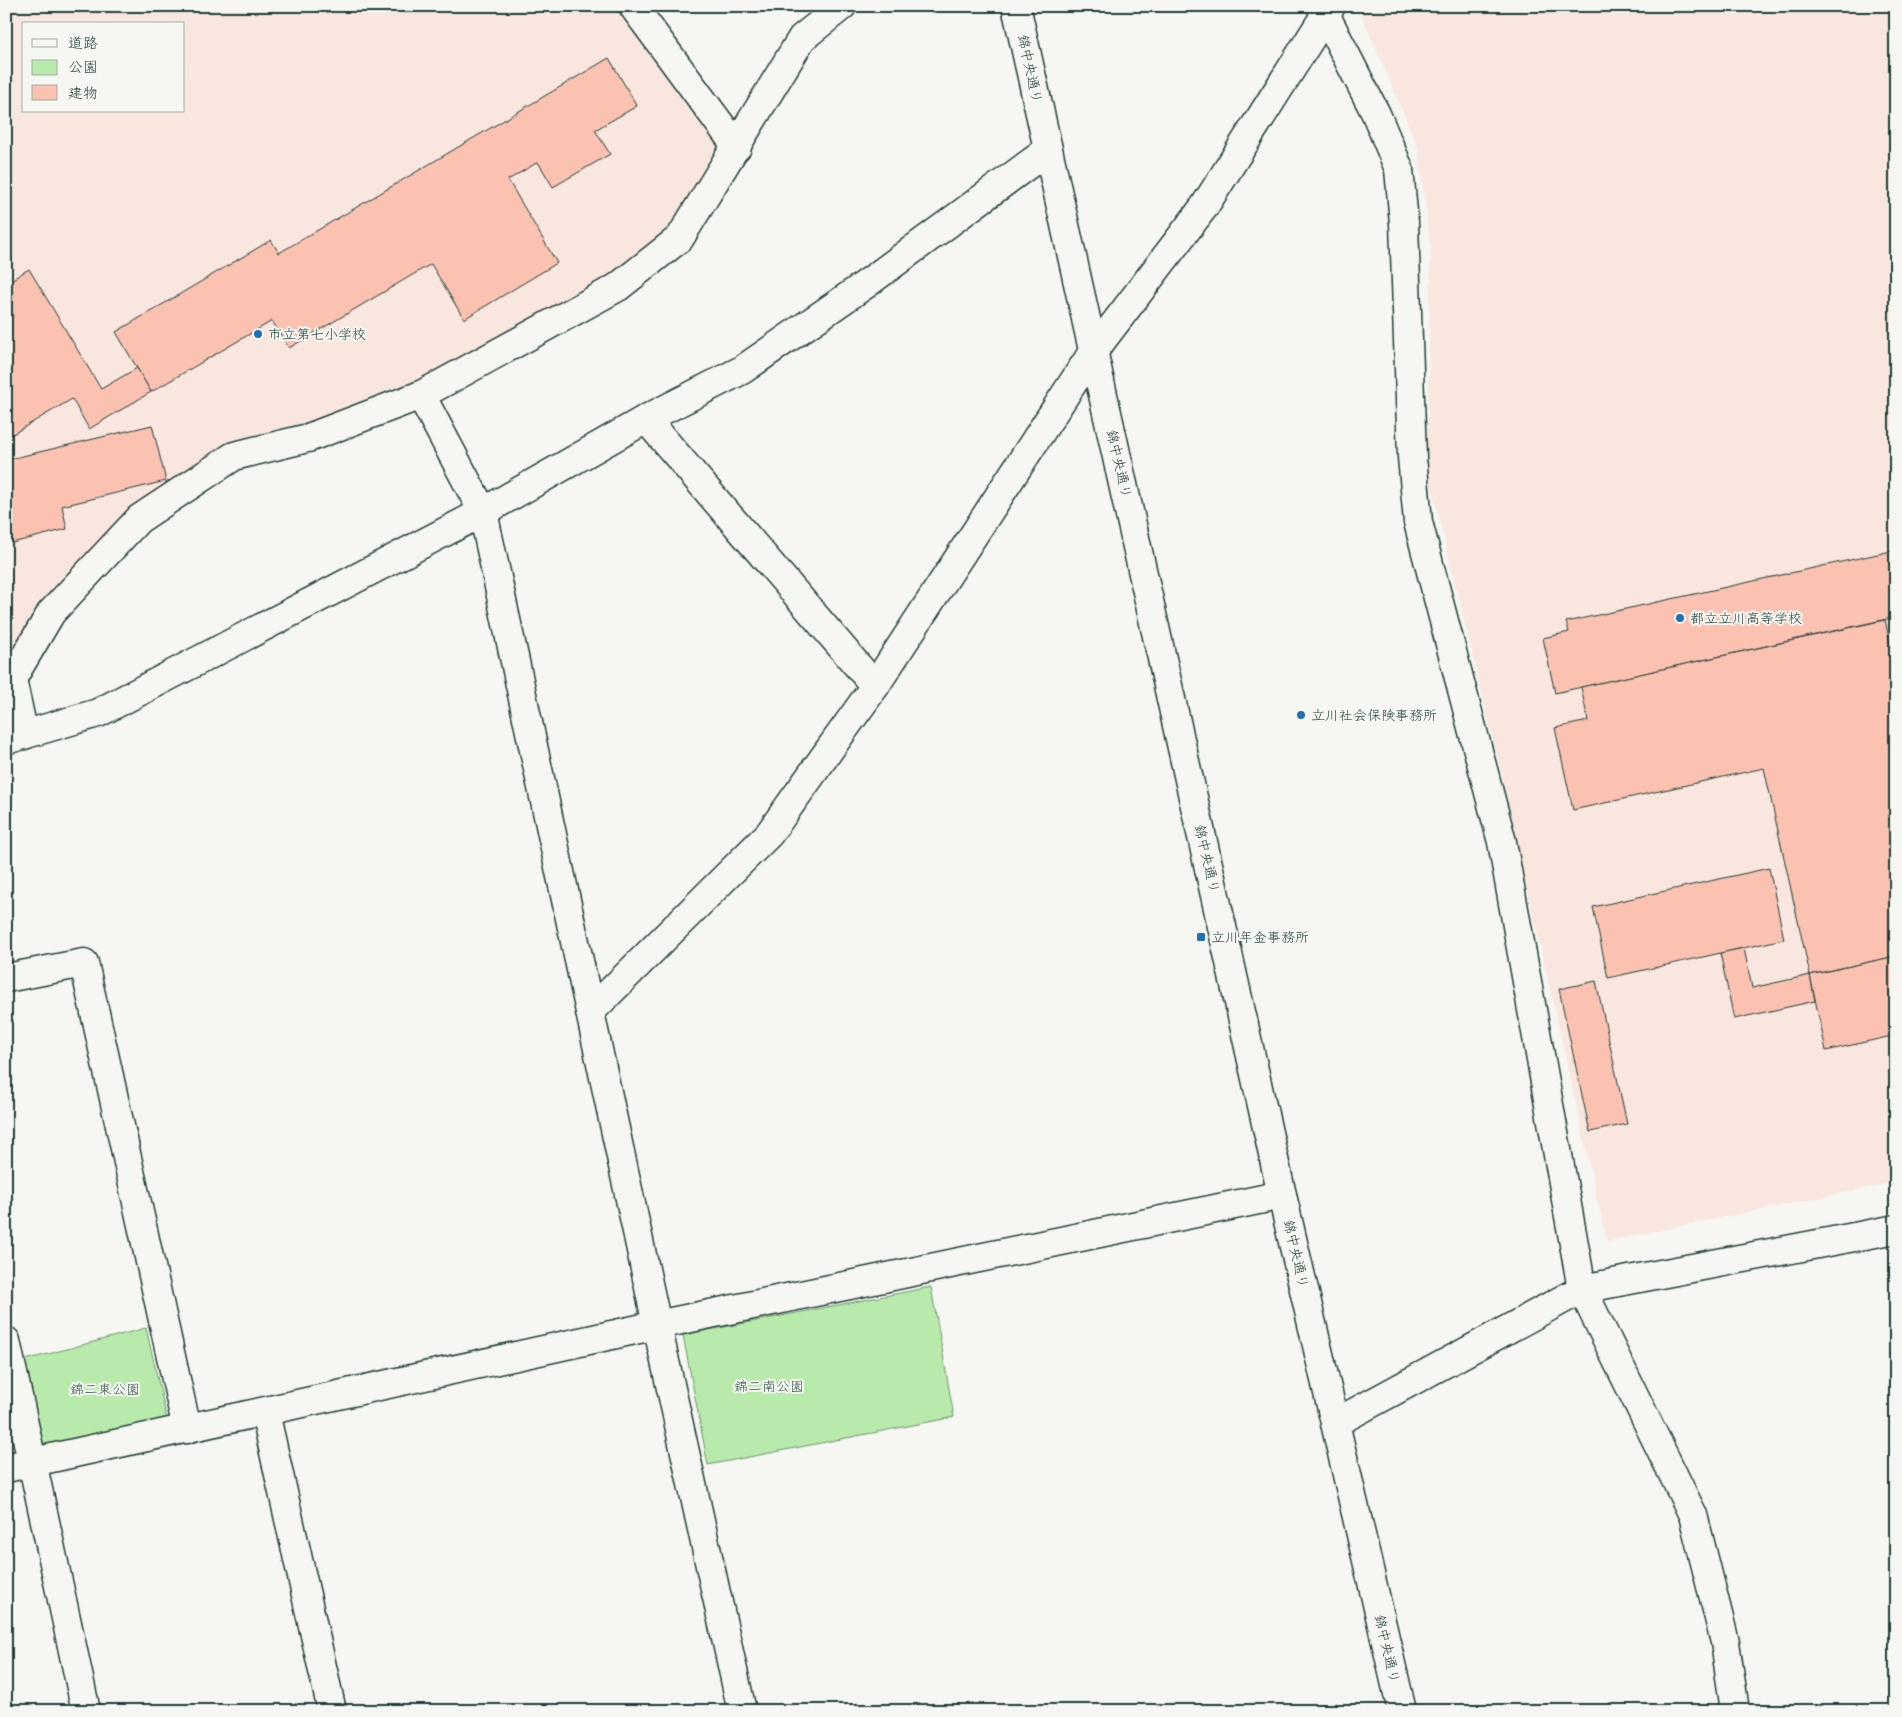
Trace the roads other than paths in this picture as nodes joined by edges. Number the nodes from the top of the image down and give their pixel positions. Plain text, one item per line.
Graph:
1 (633, 6) edge
2 (842, 6) edge
3 (1016, 6) edge
4 (1325, 8) edge
5 (736, 147) junction
6 (1048, 150) junction
7 (1094, 352) junction
8 (421, 394) junction
9 (646, 419) junction
10 (483, 512) junction
11 (9, 676) edge
12 (875, 686) junction
13 (15, 737) edge
14 (6, 978) edge
15 (591, 1011) junction
16 (1282, 1195) junction
17 (1896, 1229) edge
18 (1582, 1289) junction
19 (657, 1325) junction
20 (6, 1341) edge
21 (265, 1412) junction
22 (1335, 1423) junction
23 (187, 1429) junction
24 (33, 1462) junction
25 (6, 1468) edge
26 (86, 1711) edge
27 (332, 1711) edge
28 (742, 1711) edge
29 (1402, 1711) edge
30 (1735, 1711) edge

1 - 5 street
2 - 5 street
3 - 6 street, 錦中央通り
4 - 7 street
4 - 18 street
5 - 8 street
6 - 7 street, 錦中央通り
6 - 9 street
7 - 12 street
7 - 16 street, 錦中央通り
8 - 10 street
8 - 11 street
9 - 10 street
9 - 12 street
10 - 13 street
10 - 15 street
11 - 13 street
12 - 15 street
14 - 23 street
15 - 19 street
16 - 19 street
16 - 22 street, 錦中央通り
17 - 18 street
18 - 22 street
18 - 30 street
19 - 21 street
19 - 28 street
20 - 24 street
21 - 23 street
21 - 27 street
22 - 29 street, 錦中央通り
23 - 24 street
24 - 25 street
24 - 26 street

